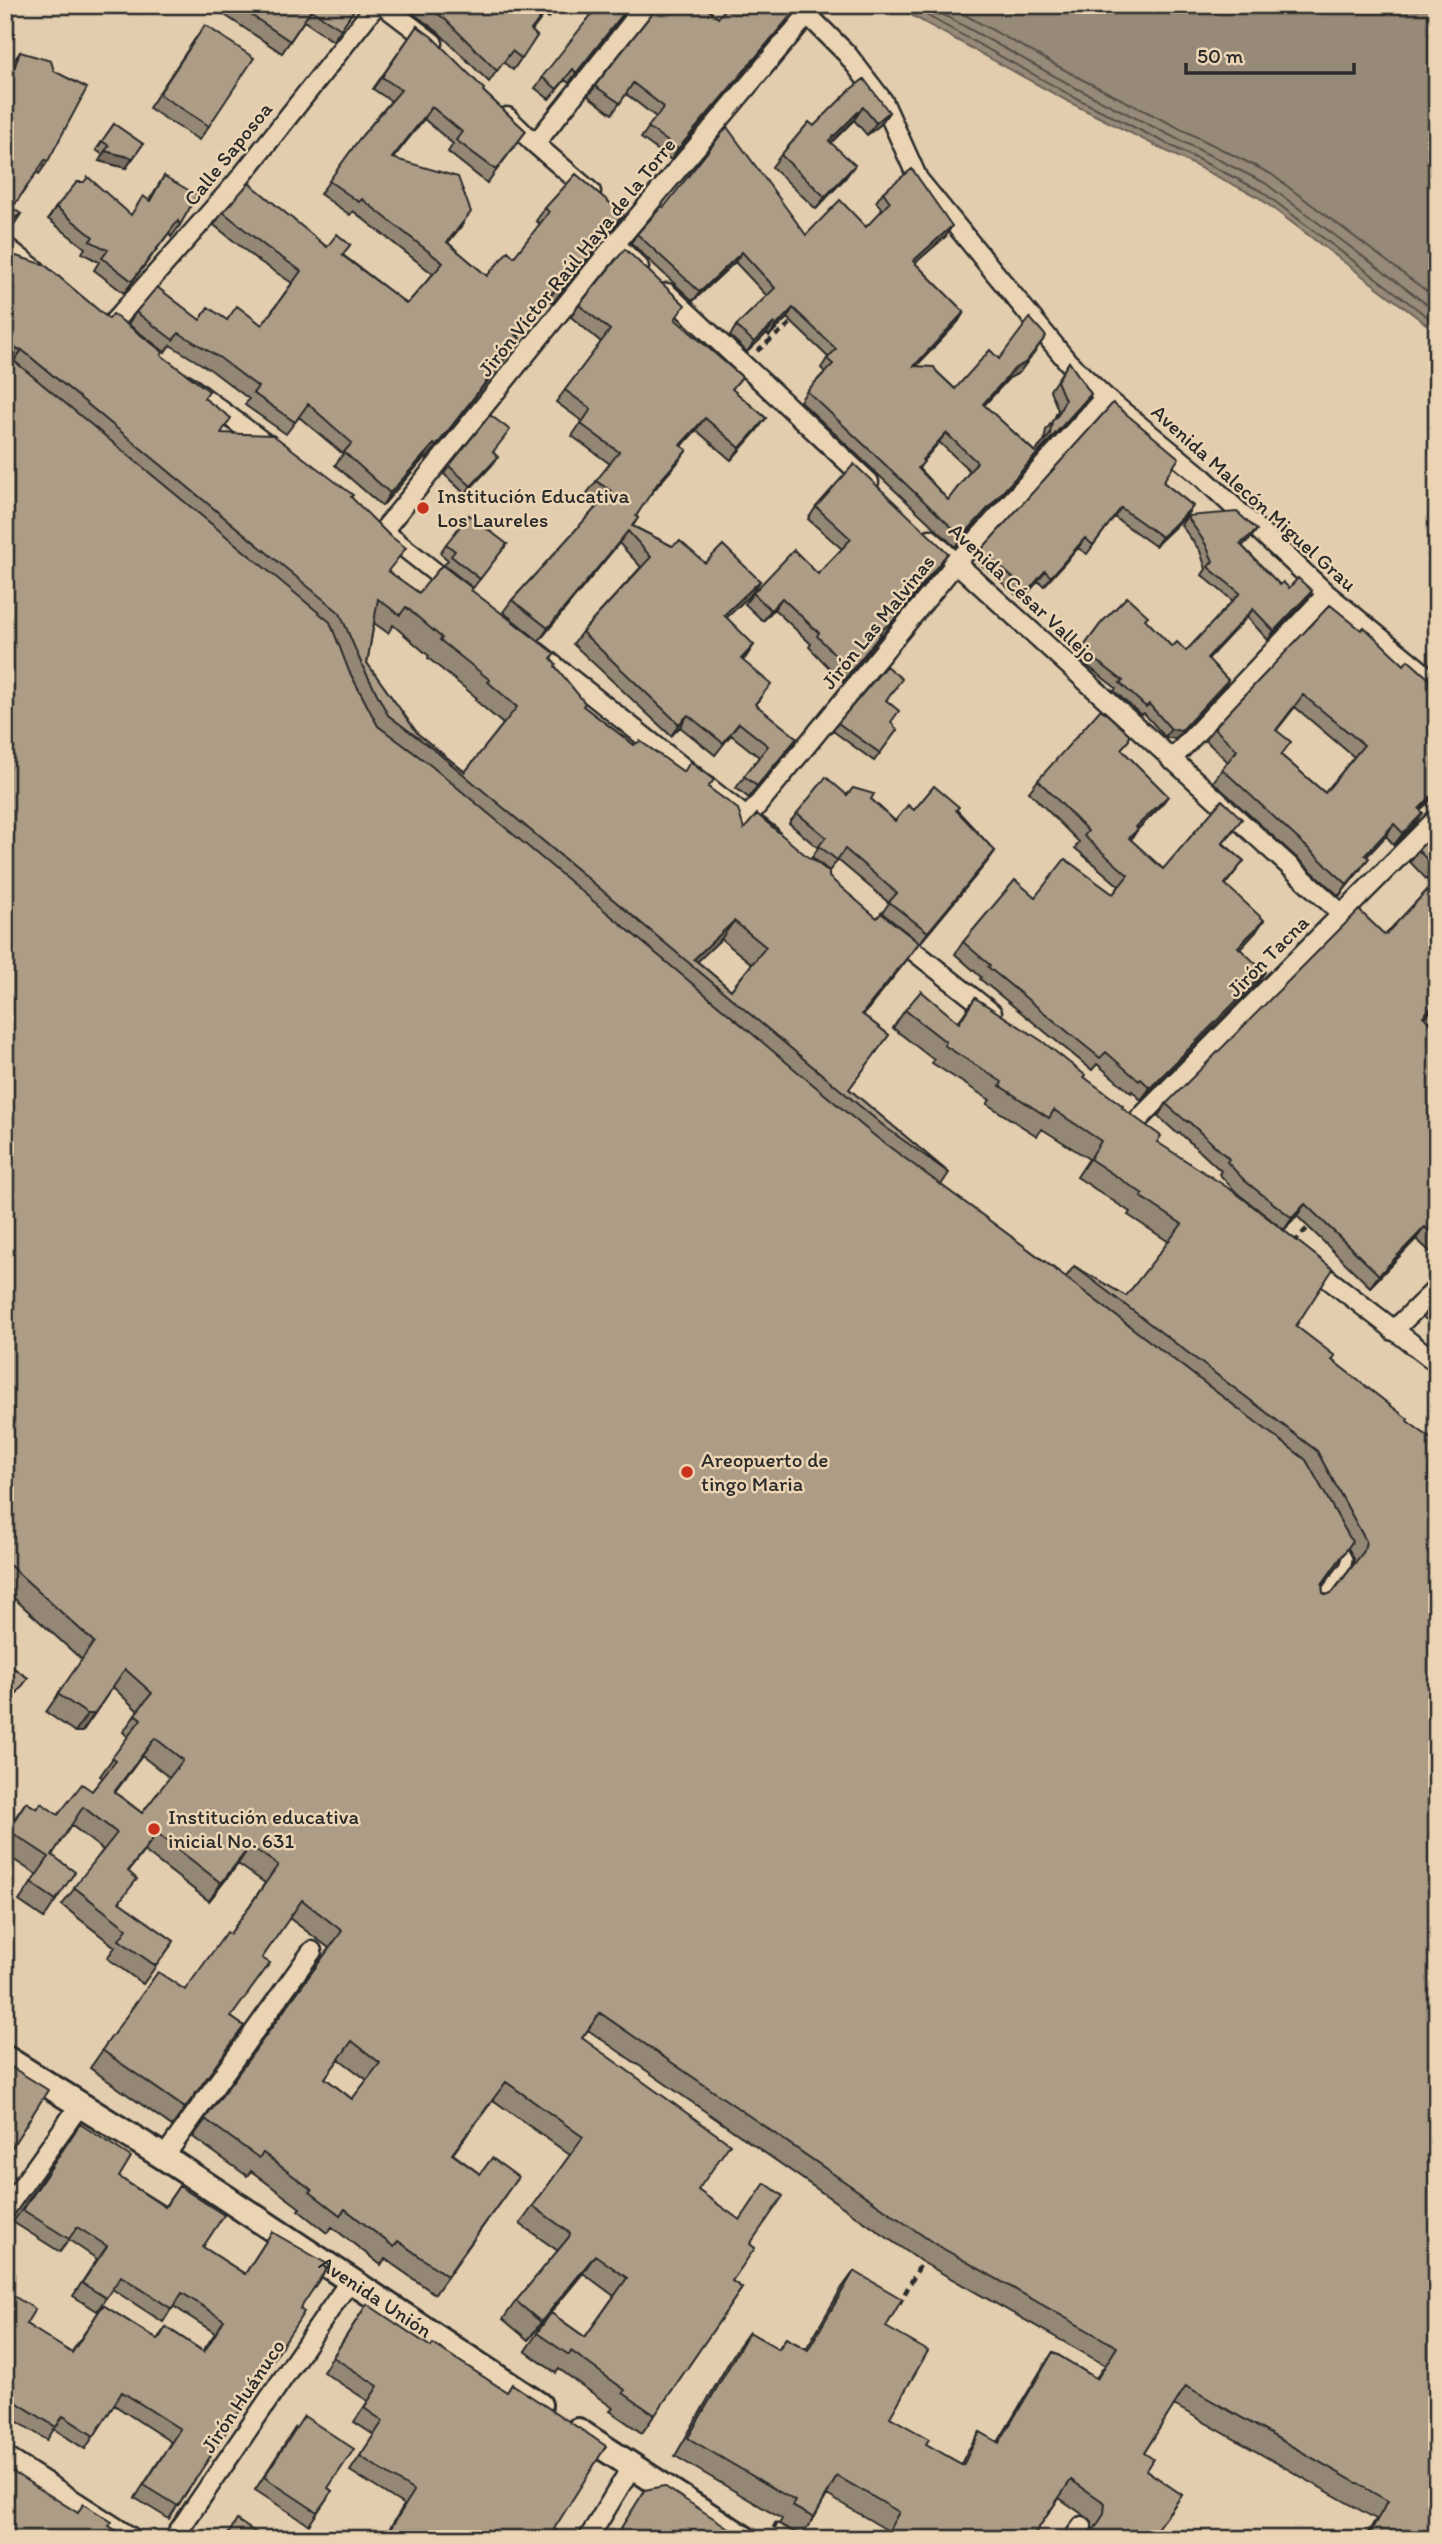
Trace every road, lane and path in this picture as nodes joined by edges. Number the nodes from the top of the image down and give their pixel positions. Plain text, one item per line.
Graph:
1 (376, 5) edge
2 (383, 5) edge
3 (646, 5) edge
4 (803, 10) edge
5 (450, 60) edge
6 (497, 107) edge
7 (535, 144) junction
8 (602, 201) edge
9 (615, 244) junction
10 (5, 246) edge
11 (47, 278) edge
12 (804, 313) edge
13 (110, 326) edge
14 (743, 363) junction
15 (171, 373) edge
16 (1105, 397) junction
17 (287, 459) edge
18 (885, 496) edge
19 (915, 525) edge
20 (956, 563) junction
21 (1327, 594) junction
22 (468, 598) edge
23 (522, 640) edge
24 (1437, 684) edge
25 (1171, 760) junction
26 (747, 818) junction
27 (1434, 825) edge
28 (779, 844) edge
29 (1342, 914) junction
30 (886, 929) edge
31 (1004, 1023) edge
32 (1132, 1126) edge
33 (1315, 1219) edge
34 (1289, 1249) joint
35 (1437, 1288) edge
36 (1393, 1331) junction
37 (1437, 1363) edge
38 (1335, 1537) edge
39 (1315, 1606) edge
40 (312, 1951) dead end
41 (5, 2057) edge
42 (80, 2105) junction
43 (164, 2157) junction
44 (5, 2210) edge
45 (922, 2262) dead end
46 (351, 2279) junction
47 (897, 2307) edge
48 (5, 2456) edge
49 (632, 2466) junction
50 (787, 2504) edge
51 (134, 2539) edge
52 (173, 2539) edge
53 (588, 2539) edge
54 (746, 2539) edge
55 (768, 2539) edge

1 - 13 street, Calle Saposoa
2 - 5 street
3 - 7 street
4 - 9 street, Jirón Víctor Raúl Haya de la Torre
4 - 16 street, Avenida Malecón Miguel Grau
6 - 7 street
7 - 8 street
9 - 14 street
9 - 22 street, Jirón Víctor Raúl Haya de la Torre
10 - 11 street
12 - 14 path
14 - 18 street
15 - 17 street
16 - 20 street, Jirón Las Malvinas
16 - 21 street, Avenida Malecón Miguel Grau
19 - 20 street, Avenida César Vallejo
20 - 25 street, Avenida César Vallejo
20 - 26 street, Jirón Las Malvinas
21 - 24 street, Avenida Malecón Miguel Grau
21 - 25 street
23 - 26 street
25 - 29 street, Avenida César Vallejo
26 - 28 street
27 - 29 street, Jirón Tacna
29 - 32 street, Jirón Tacna
30 - 31 street
33 - 34 path
34 - 36 street
35 - 36 street
36 - 37 street
38 - 39 lane
40 - 43 street
41 - 42 main road, Avenida Unión
42 - 43 main road, Avenida Unión
42 - 44 street
43 - 46 main road, Avenida Unión
45 - 47 path
46 - 49 main road, Avenida Unión
46 - 52 street, Jirón Huánuco
48 - 51 street
49 - 53 street
49 - 54 main road, Avenida Unión
50 - 55 path

